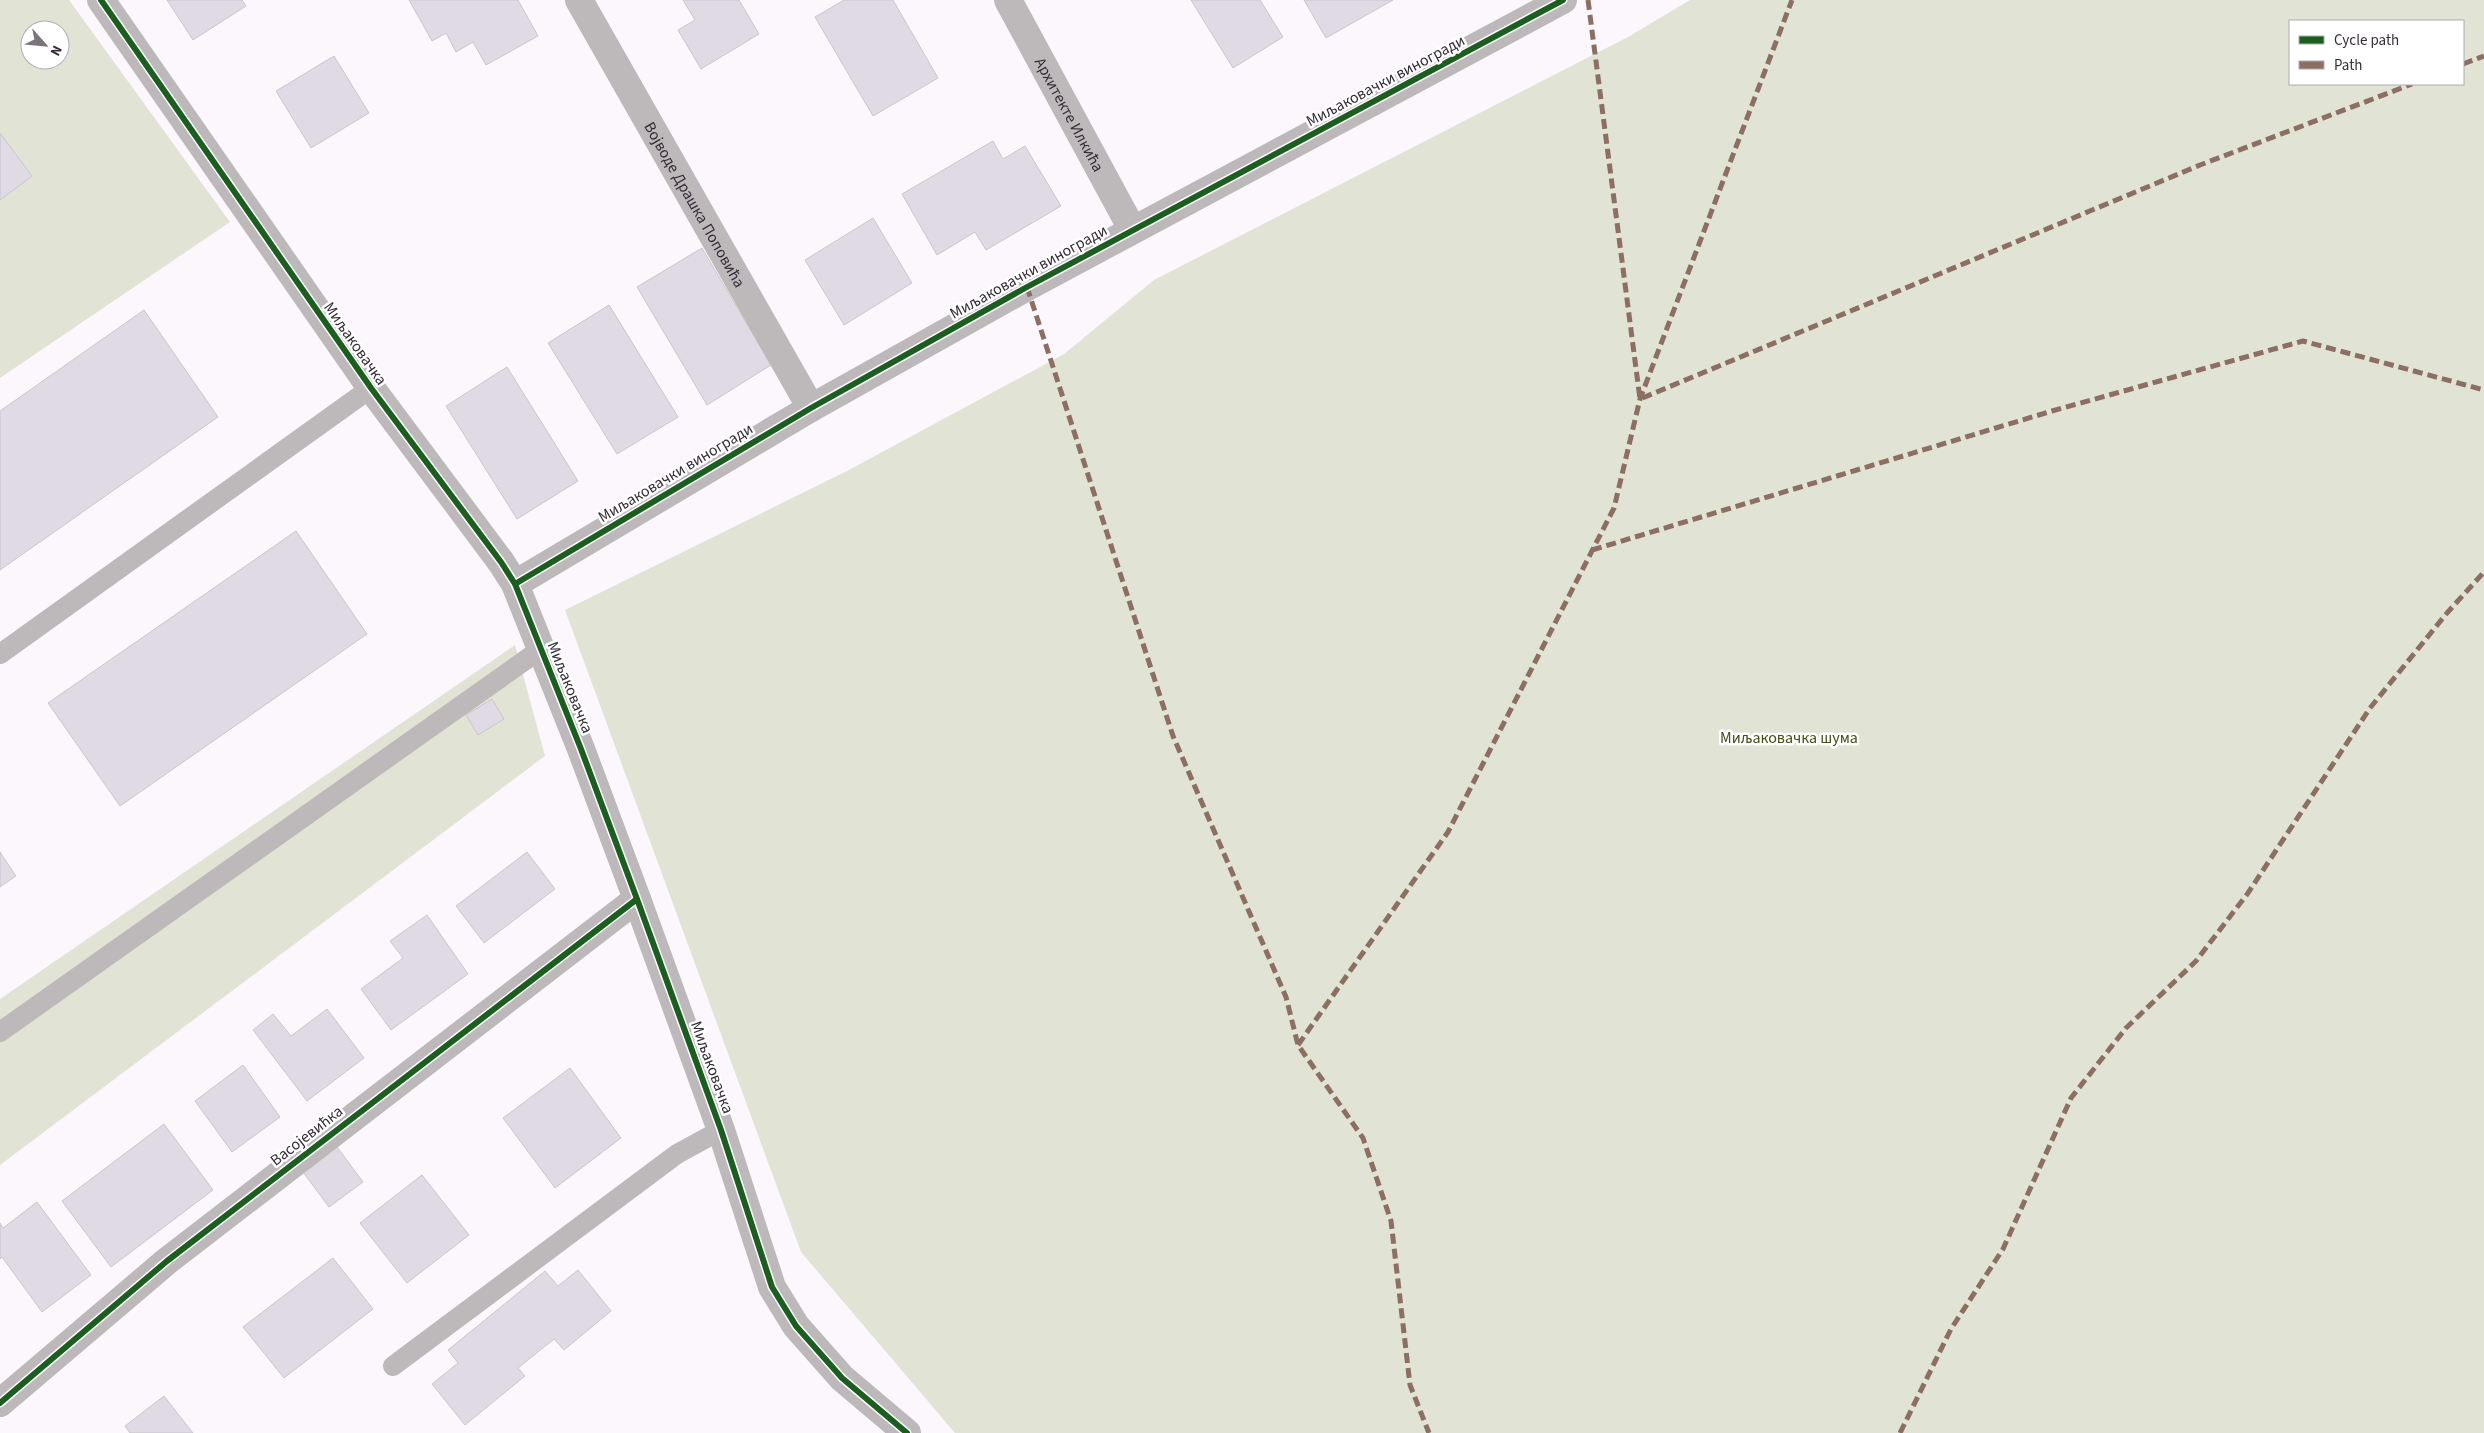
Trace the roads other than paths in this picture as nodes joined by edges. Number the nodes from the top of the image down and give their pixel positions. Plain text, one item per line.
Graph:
1 (101, 0) edge
2 (579, 0) edge
3 (1008, 0) edge
4 (1563, 0) edge
5 (1132, 229) junction
6 (371, 388) junction
7 (811, 408) junction
8 (515, 584) junction
9 (541, 649) junction
10 (0, 654) edge
11 (636, 899) junction
12 (0, 1032) edge
13 (721, 1130) junction
14 (393, 1366) dead end
15 (0, 1403) edge
16 (907, 1433) edge

1 - 6 street, Миљаковачка
2 - 7 street, Војводе Драшка Поповића
3 - 5 street, Архитекте Илкића
4 - 5 street, Миљаковачки виногради
5 - 7 street, Миљаковачки виногради
6 - 8 street, Миљаковачка
6 - 10 lane
7 - 8 street, Миљаковачки виногради
8 - 9 street, Миљаковачка
9 - 11 street, Миљаковачка
9 - 12 lane
11 - 13 street, Миљаковачка
11 - 15 street, Васојевићка
13 - 14 lane
13 - 16 street, Миљаковачка

